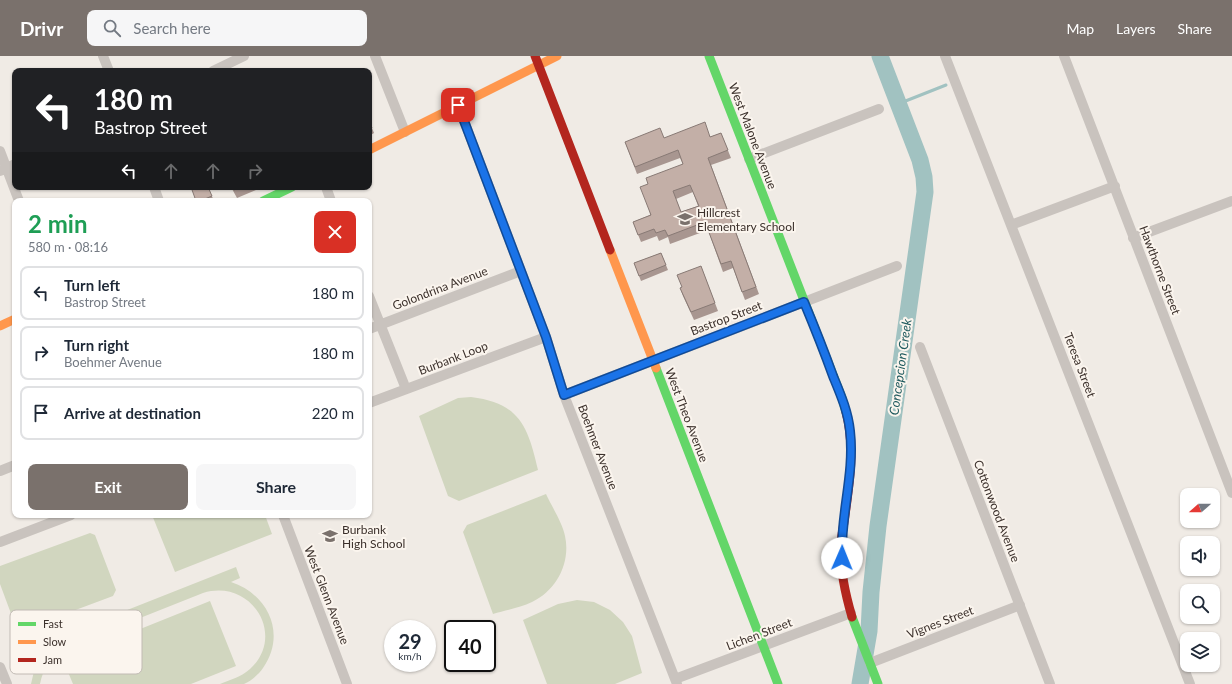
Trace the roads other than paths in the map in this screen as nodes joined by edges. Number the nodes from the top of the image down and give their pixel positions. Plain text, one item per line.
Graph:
1 (103, 56) edge
2 (244, 56) edge
3 (375, 56) edge
4 (535, 56) edge
5 (557, 56) edge
6 (709, 56) edge
7 (945, 56) edge
8 (1064, 56) edge
9 (538, 65) junction
10 (108, 68) edge
11 (219, 68) edge
12 (458, 105) junction
13 (879, 109) dead end
14 (405, 132) junction
15 (372, 148) edge
16 (0, 151) edge
17 (749, 159) junction
18 (7, 168) edge
19 (12, 182) edge
20 (1115, 186) junction
21 (286, 190) edge
22 (268, 198) edge
23 (1232, 201) edge
24 (1012, 225) junction
25 (1133, 238) junction
26 (897, 266) dead end
27 (521, 271) junction
28 (804, 302) junction
29 (372, 304) edge
30 (12, 320) edge
31 (380, 324) junction
32 (0, 326) edge
33 (372, 328) edge
34 (546, 337) junction
35 (920, 347) dead end
36 (653, 361) junction
37 (406, 389) junction
38 (564, 395) junction
39 (372, 402) edge
40 (12, 466) edge
41 (0, 471) edge
42 (1232, 493) edge
43 (64, 518) edge
44 (284, 518) edge
45 (0, 542) edge
46 (1020, 605) junction
47 (851, 613) junction
48 (763, 646) junction
49 (870, 663) junction
50 (0, 667) edge
51 (4, 682) edge
52 (676, 682) edge
53 (347, 684) edge
54 (778, 684) edge
55 (878, 684) edge
56 (1050, 684) edge
57 (1190, 684) edge

1 - 10 street
2 - 11 street
3 - 14 street
4 - 9 street, West Theo Avenue
5 - 9 street
6 - 17 street, West Malone Avenue
7 - 24 street, Teresa Street
8 - 20 street, Hawthorne Street
9 - 12 street
9 - 36 street, West Theo Avenue
12 - 14 street
12 - 27 street, Boehmer Avenue
13 - 17 street
14 - 15 street
16 - 18 street
17 - 28 street, West Malone Avenue
18 - 19 street
20 - 24 street
20 - 25 street, Hawthorne Street
21 - 22 street
23 - 25 street
24 - 57 street, Teresa Street
25 - 42 street, Hawthorne Street
26 - 28 street, Bastrop Street
27 - 31 street, Golondrina Avenue
27 - 34 street, Boehmer Avenue
28 - 36 street, Bastrop Street
28 - 47 street, West Malone Avenue
29 - 31 street
30 - 32 street
31 - 33 street, Golondrina Avenue
31 - 37 street
34 - 37 street, Burbank Loop
34 - 38 street, Boehmer Avenue
35 - 46 street, Cottonwood Avenue
36 - 38 street, Bastrop Street
36 - 48 street, West Theo Avenue
37 - 39 street, Burbank Loop
38 - 52 street, Boehmer Avenue
40 - 41 street
43 - 45 street
44 - 53 street, West Glenn Avenue
46 - 49 street, Vignes Street
46 - 56 street, Cottonwood Avenue
47 - 48 street, Lichen Street
47 - 49 street, West Malone Avenue
48 - 52 street, Lichen Street
48 - 54 street, West Theo Avenue
49 - 55 street, West Malone Avenue
50 - 51 street

